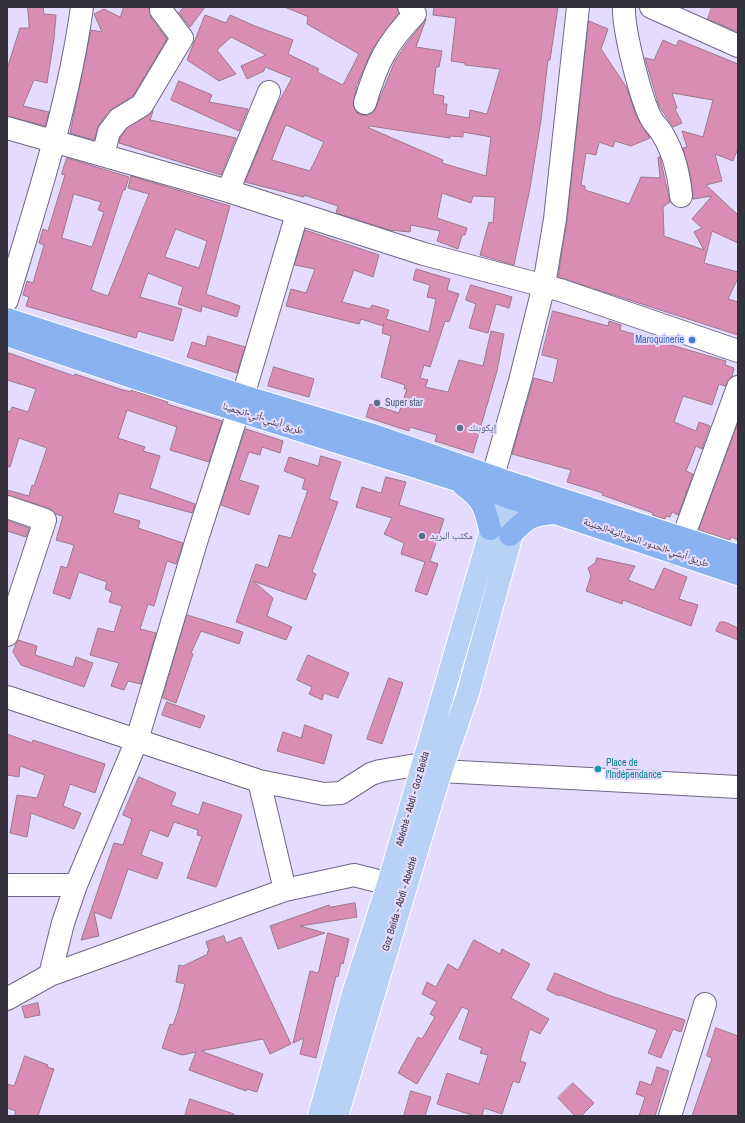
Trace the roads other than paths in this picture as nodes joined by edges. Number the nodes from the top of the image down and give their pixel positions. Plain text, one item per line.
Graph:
1 (82, 7) edge
2 (409, 7) edge
3 (578, 7) edge
4 (624, 7) edge
5 (651, 7) edge
6 (161, 10) dead end
7 (738, 46) edge
8 (269, 92) dead end
9 (365, 103) dead end
10 (7, 128) edge
11 (55, 142) junction
12 (103, 155) junction
13 (228, 191) junction
14 (681, 196) dead end
15 (297, 214) junction
16 (544, 285) junction
17 (7, 300) edge
18 (7, 319) edge
19 (7, 335) edge
20 (738, 351) edge
21 (738, 387) edge
22 (240, 404) junction
23 (457, 480) junction
24 (509, 488) junction
25 (7, 507) edge
26 (554, 512) junction
27 (500, 532) junction
28 (679, 546) junction
29 (738, 556) edge
30 (738, 574) edge
31 (7, 635) edge
32 (7, 697) edge
33 (137, 740) junction
34 (432, 767) junction
35 (260, 781) junction
36 (738, 787) edge
37 (7, 885) edge
38 (76, 885) junction
39 (397, 886) junction
40 (285, 890) junction
41 (50, 975) junction
42 (7, 999) edge
43 (705, 1004) dead end
44 (326, 1115) edge
45 (670, 1116) edge

1 - 11 street
2 - 9 street
3 - 16 street
4 - 14 street
5 - 7 street
6 - 12 street
8 - 13 street
10 - 11 street
11 - 12 street
11 - 17 street
12 - 13 street
13 - 15 street
15 - 16 street
15 - 22 street
16 - 20 street
16 - 24 street
18 - 22 highway
19 - 22 highway, طريق أبشي-أتي-انجمينا
21 - 28 street
22 - 23 highway, طريق أبشي-أتي-انجمينا
22 - 24 highway
22 - 33 street
23 - 24 highway, طريق أبشي-أتي-انجمينا
23 - 27 highway
24 - 26 highway, طريق أبشي-الحدود السودانية-الجنينة
24 - 27 main road, Abéché - Abdi - Goz Beïda
24 - 28 highway
25 - 31 street
26 - 27 highway
26 - 28 highway, طريق أبشي-الحدود السودانية-الجنينة
27 - 34 main road, Abéché - Abdi - Goz Beïda
27 - 34 main road, Goz Beïda - Abdi - Abéché
28 - 29 highway
28 - 30 highway, طريق أبشي-الحدود السودانية-الجنينة
32 - 33 street
33 - 35 street
33 - 38 street
34 - 35 street
34 - 36 street
34 - 39 main road, Goz Beïda - Abdi - Abéché
35 - 40 street
37 - 38 street
38 - 41 street
39 - 40 street
39 - 44 main road, Goz Beïda - Abdi - Abéché
40 - 41 street
41 - 42 street
43 - 45 street

